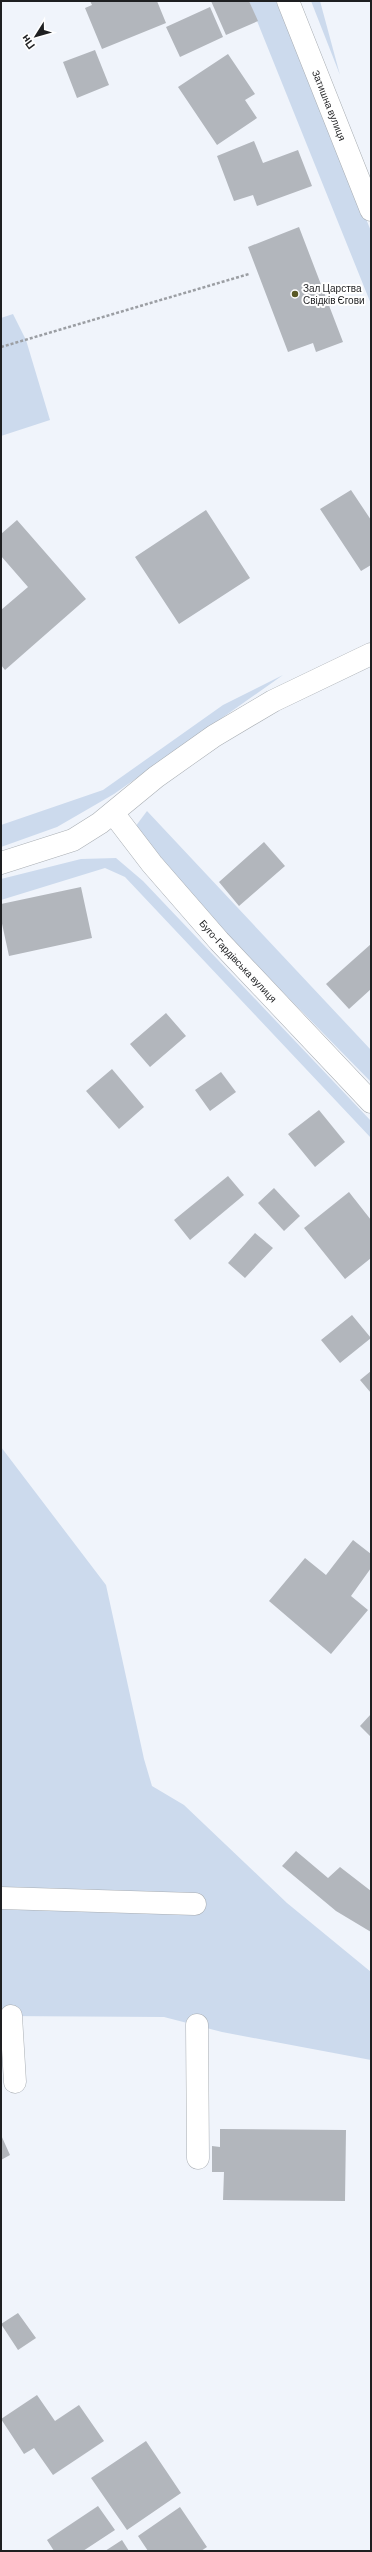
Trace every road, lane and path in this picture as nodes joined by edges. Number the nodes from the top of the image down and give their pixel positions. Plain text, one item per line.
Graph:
1 (288, 1) edge
2 (371, 210) edge
3 (249, 274) dead end
4 (1, 347) edge
5 (371, 654) edge
6 (113, 813) junction
7 (1, 863) edge
8 (371, 1102) edge
9 (1, 1898) edge
10 (195, 1904) dead end
11 (10, 2016) dead end
12 (197, 2025) dead end
13 (15, 2082) dead end
14 (198, 2158) dead end

1 - 2 street, Затишна вулиця
3 - 4 path
5 - 6 street
6 - 7 street
6 - 8 street, Буго-Гардівська вулиця
9 - 10 street
11 - 13 street
12 - 14 street

